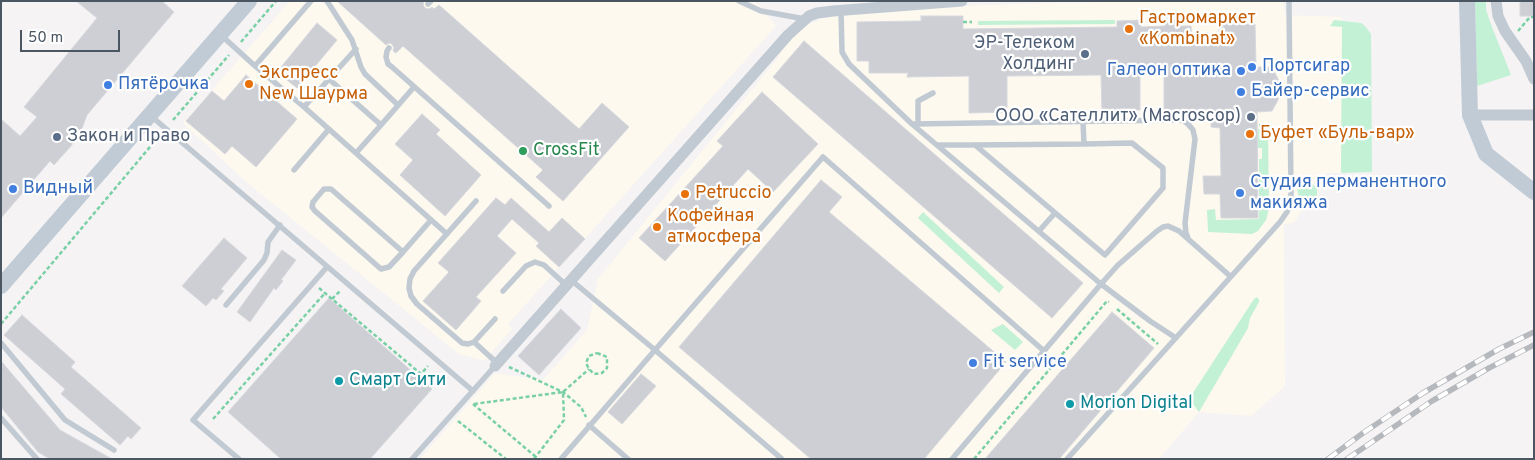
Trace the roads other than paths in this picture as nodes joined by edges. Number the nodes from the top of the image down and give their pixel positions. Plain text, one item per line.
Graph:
1 (249, 1) edge
2 (311, 1) edge
3 (326, 1) edge
4 (739, 1) edge
5 (950, 1) edge
6 (962, 1) edge
7 (1289, 1) edge
8 (1467, 1) edge
9 (1496, 1) edge
10 (841, 10) junction
11 (805, 19) junction
12 (220, 35) junction
13 (389, 48) dead end
14 (356, 49) junction
15 (1530, 60) edge
16 (255, 66) junction
17 (329, 79) junction
18 (1534, 79) edge
19 (414, 87) junction
20 (933, 93) dead end
21 (398, 105) junction
22 (304, 107) junction
23 (150, 115) junction
24 (1470, 115) junction
25 (1534, 115) edge
26 (1083, 122) junction
27 (915, 124) junction
28 (380, 125) junction
29 (330, 129) junction
30 (1084, 144) junction
31 (937, 145) junction
32 (975, 145) junction
33 (356, 153) junction
34 (294, 170) dead end
35 (1532, 189) edge
36 (476, 201) dead end
37 (548, 206) dead end
38 (1055, 213) junction
39 (431, 220) junction
40 (280, 225) junction
41 (1039, 231) junction
42 (447, 234) junction
43 (1189, 240) junction
44 (403, 252) junction
45 (327, 267) junction
46 (1230, 276) junction
47 (568, 283) junction
48 (1102, 284) junction
49 (1, 286) edge
50 (503, 291) dead end
51 (226, 305) dead end
52 (495, 318) dead end
53 (1176, 338) junction
54 (474, 342) junction
55 (1, 343) edge
56 (655, 350) junction
57 (1044, 351) junction
58 (498, 364) junction
59 (473, 391) junction
60 (1, 418) edge
61 (590, 426) junction
62 (114, 450) dead end
63 (37, 459) edge
64 (239, 459) edge
65 (412, 459) edge
66 (561, 459) edge
67 (628, 459) edge
68 (782, 459) edge
69 (952, 459) edge
70 (1067, 459) edge

1 - 12 main road
2 - 16 lane
3 - 14 lane
4 - 11 lane
5 - 6 street
5 - 10 street
7 - 46 lane
8 - 24 main road
9 - 15 street
10 - 11 street
10 - 27 lane
11 - 47 street
12 - 16 lane
12 - 23 main road
13 - 19 lane
14 - 17 lane
14 - 21 lane
15 - 18 street
16 - 22 lane
17 - 22 lane
17 - 28 lane
19 - 21 lane
19 - 37 lane
20 - 27 lane
21 - 28 lane
22 - 29 lane
23 - 40 lane
23 - 49 main road
24 - 25 street
24 - 35 main road
26 - 27 lane
26 - 30 lane
26 - 43 lane
27 - 31 lane
28 - 33 lane
29 - 33 lane
29 - 34 lane
30 - 32 lane
30 - 38 lane
31 - 32 lane
31 - 41 lane
32 - 38 lane
33 - 39 lane
36 - 42 lane
38 - 41 lane
39 - 42 lane
39 - 44 lane
40 - 45 lane
40 - 51 lane
41 - 48 lane
42 - 54 lane
43 - 46 lane
43 - 48 lane
44 - 44 lane
45 - 59 lane
45 - 64 lane
46 - 53 lane
47 - 50 lane
47 - 56 lane
47 - 58 street
48 - 53 lane
48 - 57 lane
52 - 54 lane
53 - 70 lane
54 - 58 lane
55 - 62 lane
56 - 57 lane
56 - 61 lane
56 - 68 lane
57 - 69 lane
58 - 59 lane
59 - 65 lane
60 - 63 lane
61 - 66 lane
61 - 67 lane

